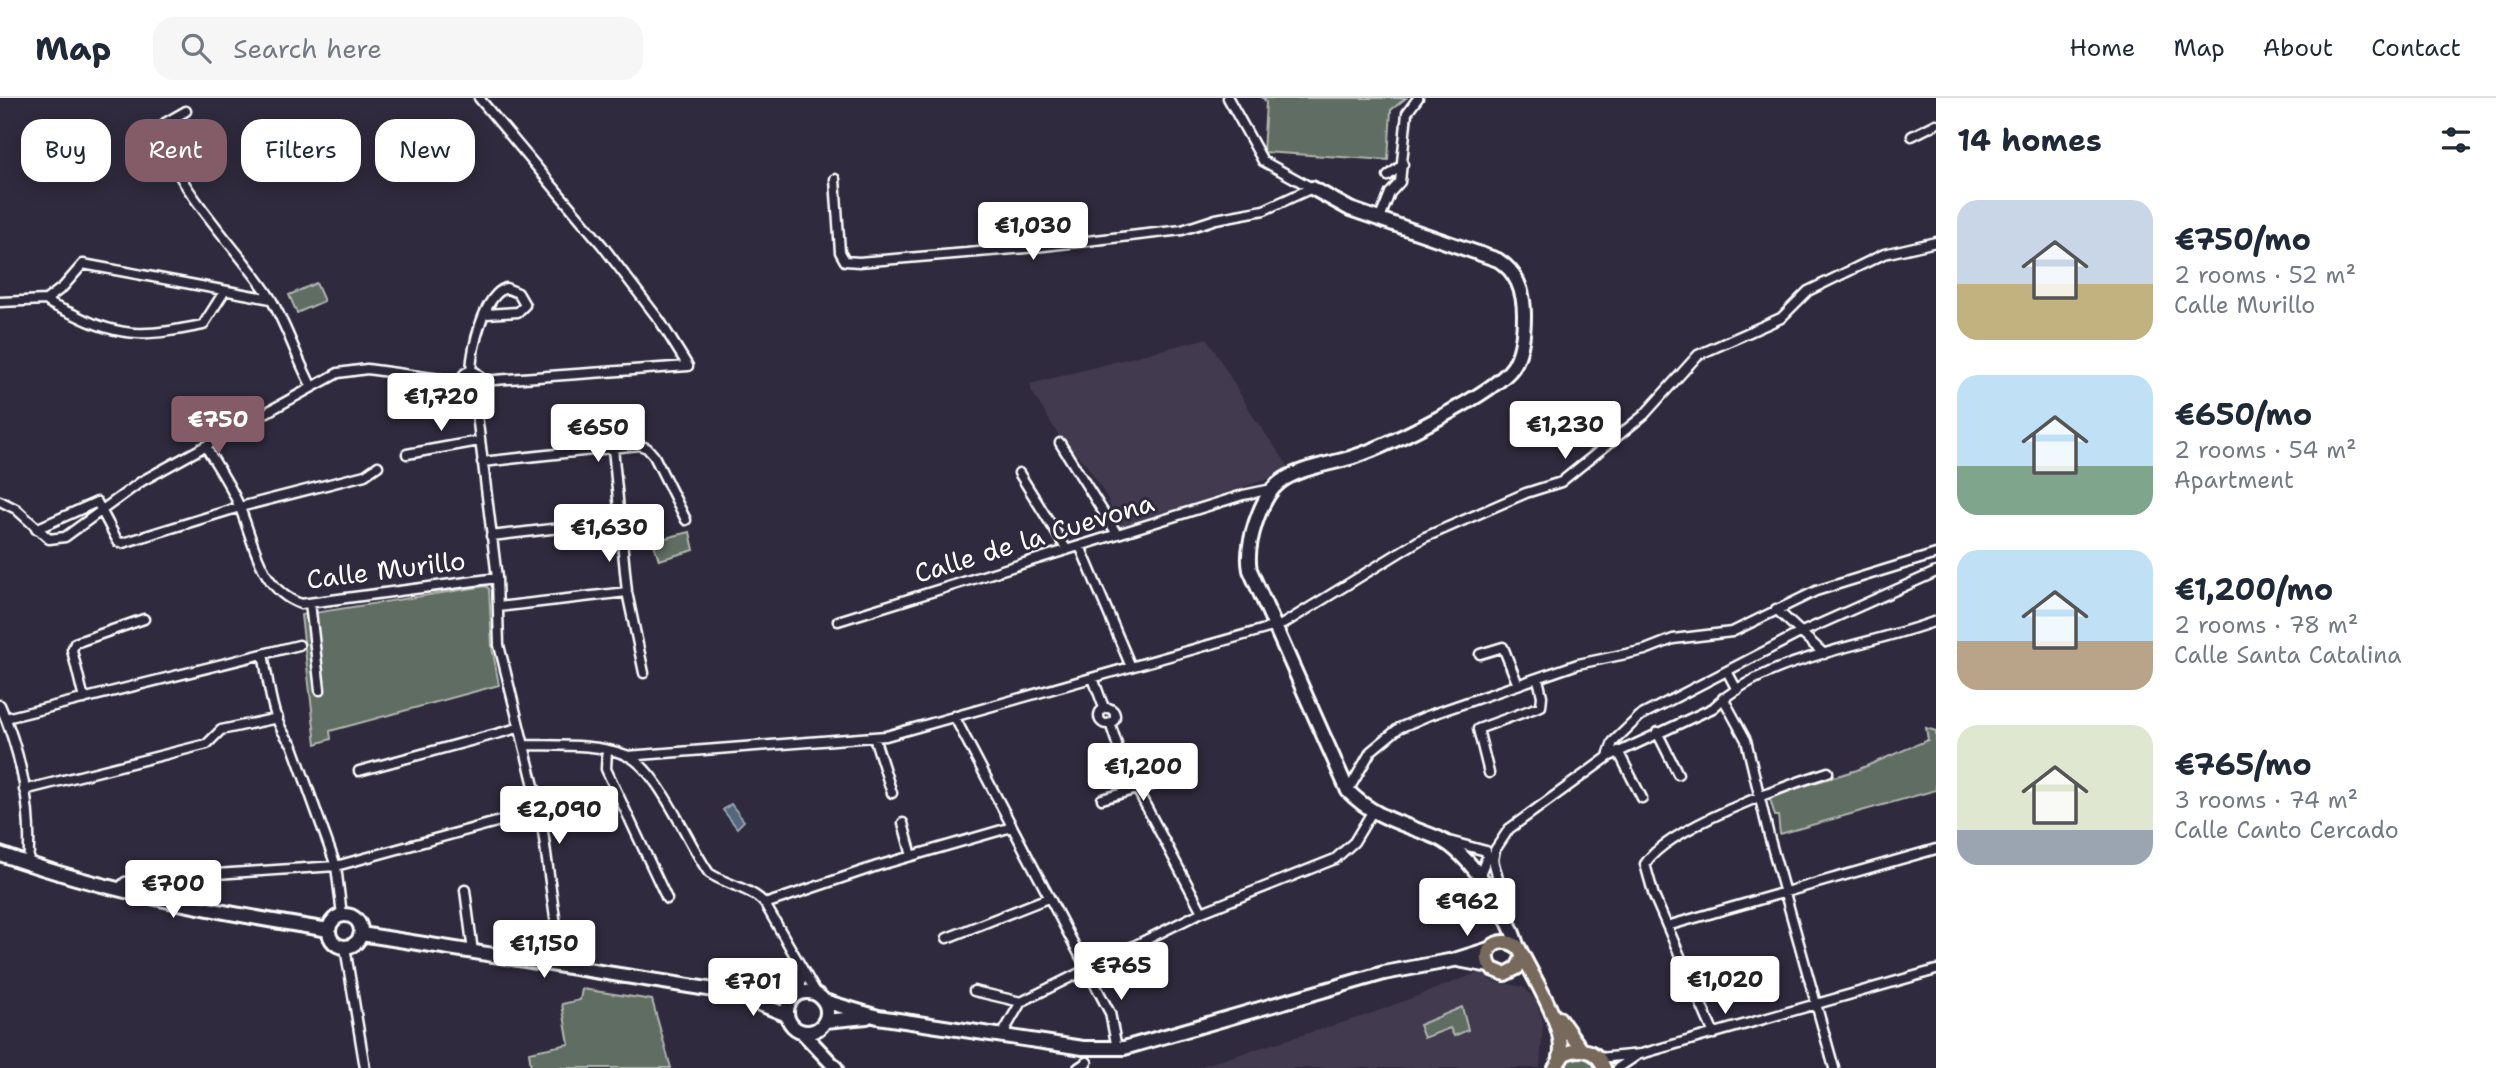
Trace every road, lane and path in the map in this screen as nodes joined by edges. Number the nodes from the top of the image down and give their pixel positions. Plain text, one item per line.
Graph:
1 (479, 98) edge
2 (1228, 98) edge
3 (1418, 98) edge
4 (186, 111) dead end
5 (1936, 124) edge
6 (1912, 136) dead end
7 (1403, 164) junction
8 (1388, 176) dead end
9 (835, 179) dead end
10 (1312, 188) junction
11 (1380, 218) junction
12 (1936, 242) edge
13 (224, 292) junction
14 (271, 299) junction
15 (47, 300) junction
16 (0, 302) edge
17 (486, 314) junction
18 (471, 371) junction
19 (481, 381) junction
20 (462, 382) junction
21 (312, 387) junction
22 (474, 390) junction
23 (479, 442) junction
24 (1060, 443) dead end
25 (206, 447) junction
26 (613, 448) junction
27 (407, 454) dead end
28 (482, 462) junction
29 (378, 467) dead end
30 (1019, 473) dead end
31 (1272, 489) junction
32 (1243, 495) junction
33 (0, 501) edge
34 (240, 507) junction
35 (1263, 508) junction
36 (100, 513) junction
37 (686, 520) dead end
38 (620, 521) junction
39 (36, 529) junction
40 (1117, 534) junction
41 (491, 536) junction
42 (1080, 546) junction
43 (1067, 550) junction
44 (1936, 554) edge
45 (1936, 572) edge
46 (497, 578) junction
47 (627, 592) junction
48 (310, 603) junction
49 (498, 607) junction
50 (1776, 609) junction
51 (144, 620) dead end
52 (838, 621) dead end
53 (1936, 621) edge
54 (1275, 626) junction
55 (1802, 632) junction
56 (299, 645) dead end
57 (263, 654) junction
58 (1480, 654) dead end
59 (1824, 654) junction
60 (1131, 667) junction
61 (1727, 671) junction
62 (644, 673) dead end
63 (1093, 678) junction
64 (1538, 679) junction
65 (1518, 685) junction
66 (320, 690) dead end
67 (1737, 690) junction
68 (1723, 698) junction
69 (84, 699) junction
70 (0, 705) edge
71 (954, 716) junction
72 (6, 718) junction
73 (278, 718) junction
74 (519, 728) junction
75 (1657, 732) junction
76 (874, 737) junction
77 (1117, 744) dead end
78 (524, 745) junction
79 (607, 750) junction
80 (1618, 751) junction
81 (660, 754) junction
82 (627, 756) junction
83 (1608, 757) junction
84 (359, 771) dead end
85 (649, 771) junction
86 (1828, 772) dead end
87 (1489, 773) dead end
88 (1678, 774) dead end
89 (1176, 778) dead end
90 (1137, 789) junction
91 (24, 790) junction
92 (1348, 791) junction
93 (892, 793) dead end
94 (1759, 795) junction
95 (1642, 798) dead end
96 (1102, 800) dead end
97 (540, 810) junction
98 (1372, 812) junction
99 (903, 822) dead end
100 (1012, 827) junction
101 (1439, 839) junction
102 (1500, 841) junction
103 (1936, 849) edge
104 (1486, 851) junction
105 (0, 854) edge
106 (912, 856) junction
107 (1465, 860) junction
108 (28, 864) junction
109 (336, 866) junction
110 (1479, 877) junction
111 (116, 890) junction
112 (465, 890) dead end
113 (1785, 892) junction
114 (1048, 898) junction
115 (667, 899) dead end
116 (765, 904) junction
117 (1202, 912) junction
118 (1503, 914) junction
119 (342, 915) junction
120 (1667, 926) junction
121 (328, 930) junction
122 (360, 934) junction
123 (947, 938) dead end
124 (1494, 945) junction
125 (345, 947) junction
126 (1519, 951) junction
127 (473, 952) junction
128 (559, 954) dead end
129 (1454, 960) junction
130 (1490, 966) junction
131 (801, 967) junction
132 (1087, 968) junction
133 (1936, 970) edge
134 (1511, 972) junction
135 (1535, 983) junction
136 (974, 991) dead end
137 (733, 993) junction
138 (797, 995) junction
139 (821, 998) junction
140 (1021, 1002) junction
141 (1816, 1003) junction
142 (1552, 1012) junction
143 (787, 1015) junction
144 (878, 1017) junction
145 (821, 1025) junction
146 (802, 1032) junction
147 (1714, 1034) junction
148 (1002, 1035) junction
149 (1121, 1048) junction
150 (1581, 1049) junction
151 (822, 1053) junction
152 (1641, 1054) junction
153 (1087, 1062) dead end
154 (1557, 1063) edge
155 (1602, 1063) edge
156 (365, 1068) edge
157 (836, 1068) edge
158 (1078, 1068) edge
159 (1618, 1068) edge
160 (1834, 1068) edge

1 - 19 street
2 - 10 street
3 - 7 street
4 - 14 street
5 - 6 street
7 - 8 street
7 - 11 street
9 - 10 street
10 - 11 main road
11 - 31 main road
12 - 54 street
13 - 14 street
13 - 15 street
13 - 15 street
14 - 21 street
15 - 16 street
17 - 17 street
17 - 18 street
18 - 19 street
18 - 20 street
19 - 22 street
20 - 21 street
20 - 22 street
21 - 25 street
22 - 23 street, Calle Murillo
23 - 27 street
23 - 28 street, Calle Murillo
24 - 40 street
25 - 34 street, Calle Murillo
25 - 36 street
26 - 28 street
26 - 37 street
26 - 38 street
28 - 41 street, Calle Murillo
29 - 34 street
30 - 43 street
31 - 32 street, Calle de la Cuevona
31 - 35 main road
32 - 35 street
32 - 40 street, Calle de la Cuevona
33 - 39 street
34 - 36 street
34 - 48 street, Calle Murillo
35 - 54 main road
36 - 39 street
36 - 39 street
38 - 41 street
38 - 47 street
40 - 42 street, Calle de la Cuevona
41 - 46 street, Calle Murillo
42 - 43 street, Calle de la Cuevona
42 - 60 street
43 - 52 street, Calle de la Cuevona
44 - 50 street
45 - 55 street
46 - 48 street, Calle Murillo
46 - 49 street, Calle Murillo
47 - 49 street
47 - 62 street
48 - 66 street
49 - 74 street, Calle Murillo
50 - 55 street
50 - 64 street
51 - 69 street
53 - 59 street
54 - 60 street
54 - 92 main road
55 - 59 street
55 - 61 street
56 - 57 street
57 - 69 street
57 - 73 street
58 - 65 street
59 - 67 street
60 - 63 street
61 - 67 street
61 - 83 street
63 - 71 street
63 - 77 street
64 - 65 street
64 - 87 street
65 - 92 street
67 - 68 street
68 - 75 street
68 - 94 street
69 - 72 street
70 - 72 street
71 - 76 street
71 - 100 street
72 - 91 street
73 - 91 street
73 - 109 street
74 - 78 street, Calle Murillo
74 - 84 street
75 - 80 street
75 - 88 street
76 - 81 street
76 - 93 street
78 - 79 street
78 - 97 street, Calle Murillo
79 - 82 street
79 - 115 street
80 - 83 street
80 - 95 street
81 - 82 street
81 - 85 street
82 - 85 street
83 - 102 street
85 - 116 street
86 - 94 street
89 - 90 street
90 - 96 street
90 - 117 street
91 - 108 street
92 - 98 main road
94 - 113 street
94 - 120 street
97 - 109 street
97 - 128 street, Calle Murillo
98 - 101 main road
98 - 117 street
99 - 106 street
100 - 106 street
100 - 114 street
101 - 104 street
101 - 107 main road
102 - 104 street
102 - 118 street
103 - 113 street
104 - 107 street
104 - 110 street
105 - 108 main road
106 - 116 street
107 - 110 main road
108 - 111 main road
109 - 111 street
109 - 119 street
110 - 118 main road
111 - 121 main road
112 - 127 street
113 - 120 street
113 - 141 street
114 - 123 street
114 - 132 street
116 - 131 street
117 - 132 street
118 - 124 main road
118 - 126 main road
119 - 121 main road
119 - 122 main road
120 - 147 street
121 - 125 main road
122 - 125 main road
122 - 127 main road
124 - 126 main road
124 - 129 main road
124 - 130 main road
125 - 156 street
126 - 134 main road
126 - 135 main road
127 - 137 main road
129 - 130 main road
129 - 149 main road
130 - 134 main road
131 - 138 street
131 - 139 street
132 - 140 street
132 - 149 street
133 - 141 street
134 - 135 main road
135 - 142 main road
136 - 140 street
137 - 138 main road
137 - 143 main road
138 - 139 main road
138 - 143 main road
139 - 144 main road
139 - 145 main road
140 - 148 street
141 - 147 street
141 - 160 street
142 - 150 main road
142 - 154 main road
143 - 146 main road
144 - 145 main road
144 - 148 main road
145 - 146 main road
145 - 151 main road
146 - 151 main road
147 - 152 street
148 - 149 main road
150 - 154 main road
150 - 155 main road
151 - 157 main road
152 - 155 street
152 - 159 street
153 - 158 street

